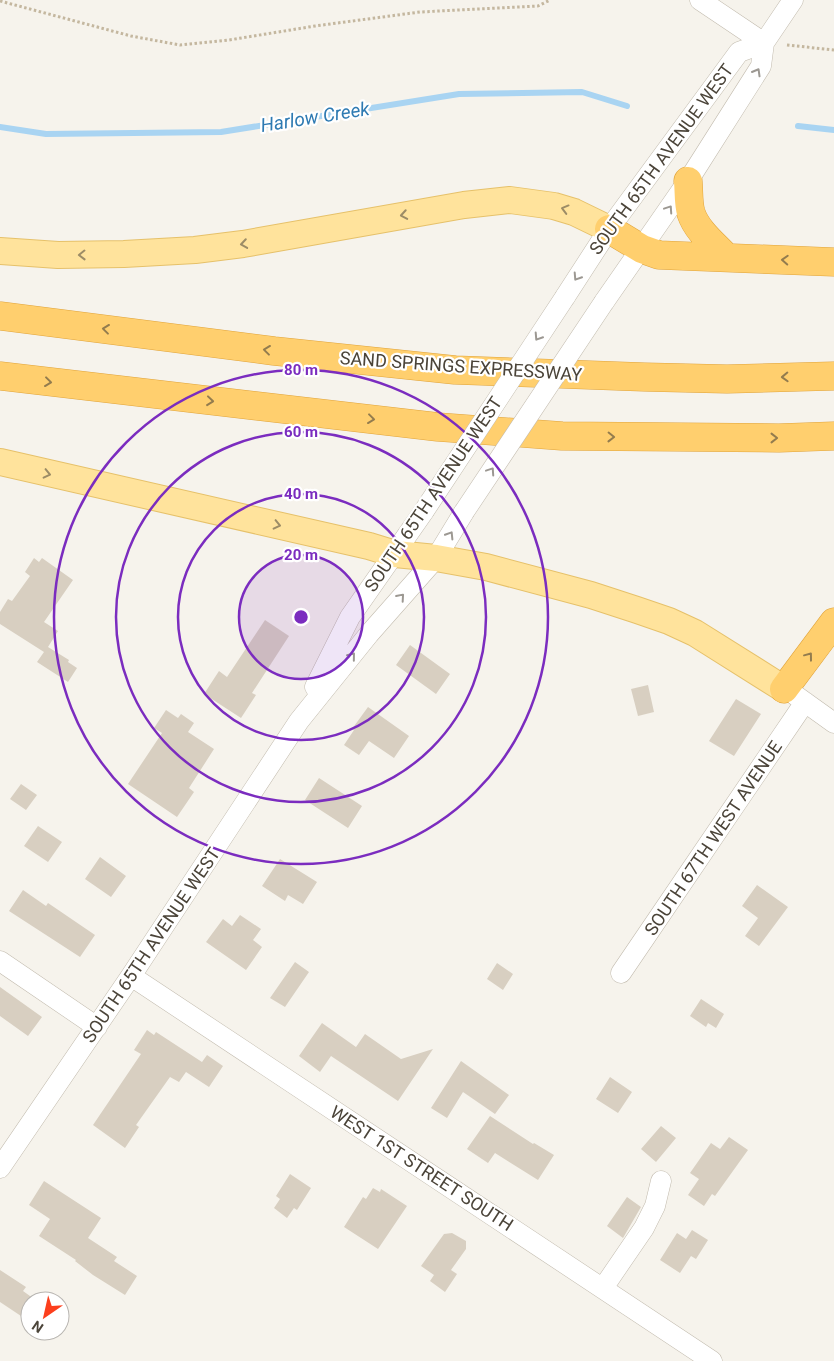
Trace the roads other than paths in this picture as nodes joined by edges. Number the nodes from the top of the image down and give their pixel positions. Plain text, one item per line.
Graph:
1 (700, 0) edge
2 (793, 0) edge
3 (764, 42) junction
4 (688, 181) junction
5 (609, 229) junction
6 (642, 249) junction
7 (0, 251) edge
8 (726, 257) junction
9 (834, 262) edge
10 (0, 316) edge
11 (0, 376) edge
12 (834, 376) edge
13 (834, 436) edge
14 (0, 462) edge
15 (395, 554) junction
16 (436, 558) junction
17 (834, 622) edge
18 (795, 696) junction
19 (299, 721) junction
20 (834, 723) edge
21 (0, 961) edge
22 (621, 974) dead end
23 (131, 976) junction
24 (97, 1027) junction
25 (0, 1168) edge
26 (661, 1181) dead end
27 (603, 1288) junction
28 (712, 1361) edge

1 - 3 street
2 - 3 street, SOUTH 65TH AVENUE WEST
4 -> 3 street, SOUTH 65TH AVENUE WEST
3 - 5 street, SOUTH 65TH AVENUE WEST
6 -> 4 street, SOUTH 65TH AVENUE WEST
4 - 8 highway
5 - 6 highway
5 -> 7 main road
5 -> 15 street, SOUTH 65TH AVENUE WEST, bridge
6 - 8 highway
16 -> 6 street, SOUTH 65TH AVENUE WEST, bridge
9 -> 8 highway
12 -> 10 highway, SAND SPRINGS EXPRESSWAY
11 -> 13 highway
14 -> 15 main road
15 - 16 main road
15 - 19 street, SOUTH 65TH AVENUE WEST
16 - 18 main road
19 -> 16 street, SOUTH 65TH AVENUE WEST
18 -> 17 highway
18 - 20 street
18 - 22 street, SOUTH 67TH WEST AVENUE
19 - 23 street, SOUTH 65TH AVENUE WEST
21 - 24 street
23 - 24 street, SOUTH 65TH AVENUE WEST
23 - 27 street, WEST 1ST STREET SOUTH
24 - 25 street, SOUTH 65TH AVENUE WEST
26 - 27 street
27 - 28 street, WEST 1ST STREET SOUTH

